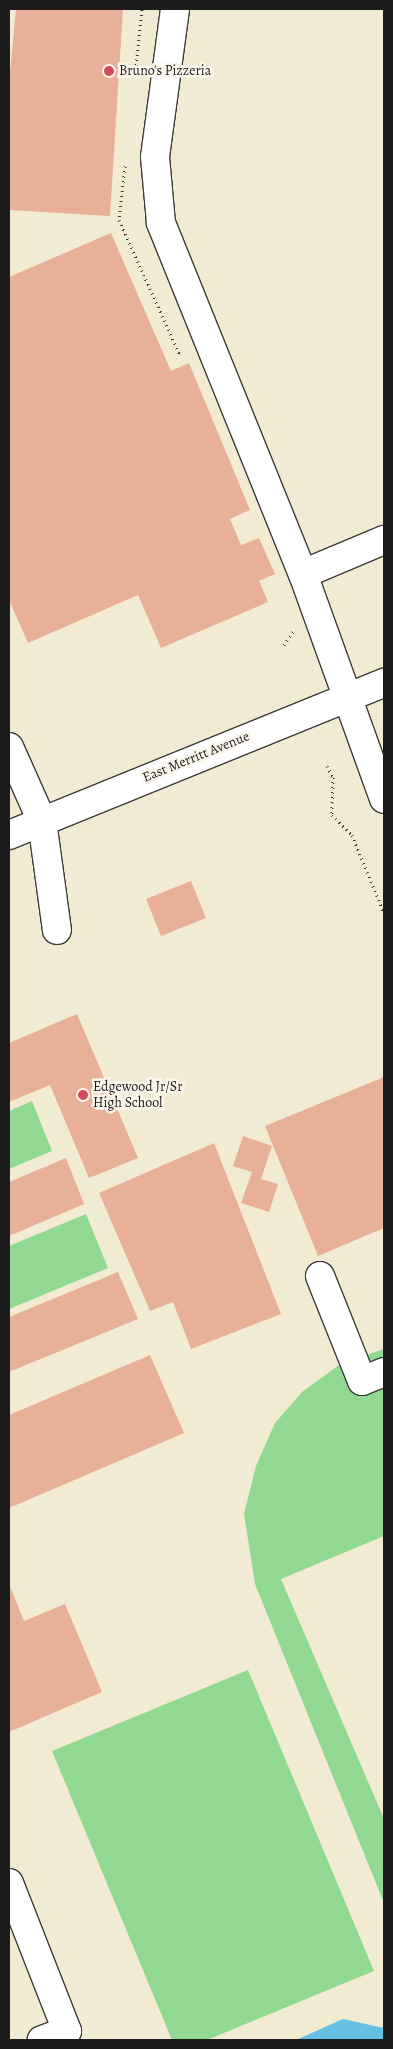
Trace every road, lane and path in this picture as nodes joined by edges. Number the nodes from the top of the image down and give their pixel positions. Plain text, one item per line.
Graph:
1 (175, 9) edge
2 (384, 540) edge
3 (302, 574) junction
4 (384, 683) edge
5 (348, 696) junction
6 (9, 747) edge
7 (327, 766) dead end
8 (384, 799) edge
9 (42, 821) junction
10 (9, 835) edge
11 (384, 913) edge
12 (57, 930) dead end
13 (320, 1276) dead end
14 (384, 1372) edge
15 (9, 1883) edge
16 (42, 2040) edge

1 - 3 street
2 - 3 street
3 - 5 street
4 - 5 street, East Merritt Avenue
5 - 8 street
5 - 9 street, East Merritt Avenue
6 - 9 street
7 - 11 path
9 - 10 street, East Merritt Avenue
9 - 12 street
13 - 14 street
15 - 16 street

